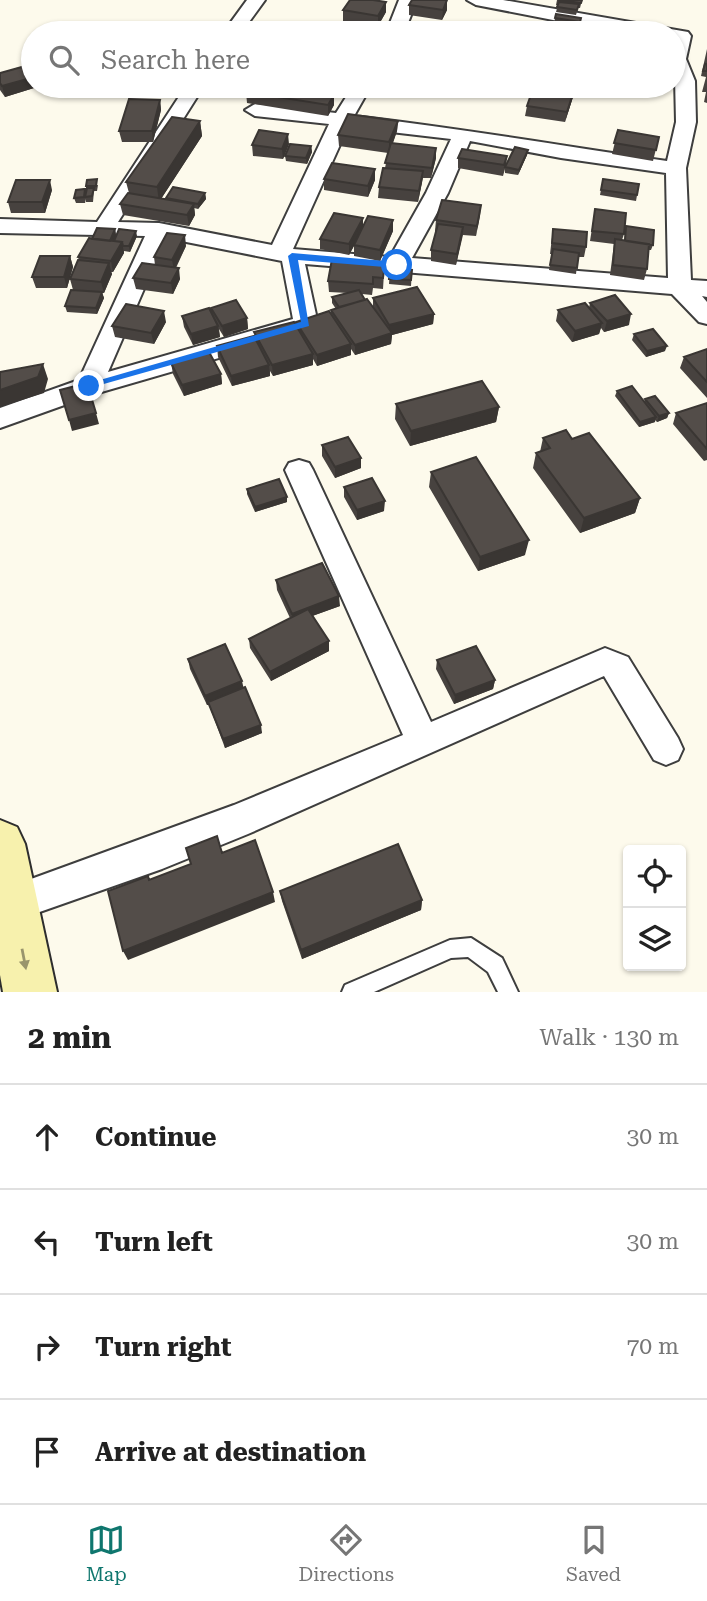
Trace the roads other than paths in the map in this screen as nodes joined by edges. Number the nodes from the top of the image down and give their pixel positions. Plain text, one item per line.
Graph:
1 (256, 0) edge
2 (476, 0) edge
3 (384, 3) edge
4 (407, 4) edge
5 (241, 21) edge
6 (400, 21) edge
7 (568, 21) edge
8 (187, 98) edge
9 (355, 98) edge
10 (686, 98) edge
11 (255, 110) dead end
12 (341, 121) junction
13 (463, 134) junction
14 (676, 168) junction
15 (0, 226) edge
16 (105, 226) junction
17 (159, 230) junction
18 (285, 255) junction
19 (397, 265) junction
20 (680, 288) junction
21 (707, 289) edge
22 (707, 316) edge
23 (89, 386) junction
24 (0, 418) edge
25 (299, 470) dead end
26 (423, 742) junction
27 (666, 749) dead end
28 (0, 844) edge
29 (14, 903) junction
30 (30, 992) edge
31 (352, 992) edge
32 (508, 992) edge

1 - 5 street
2 - 7 street
3 - 4 street
4 - 6 street
8 - 16 street
9 - 12 street
10 - 14 street
11 - 12 street
12 - 13 street
12 - 18 street
13 - 14 street
13 - 19 street
14 - 20 street
15 - 16 street
16 - 17 street
17 - 18 street
17 - 23 street
18 - 19 street
18 - 23 street
19 - 20 street
20 - 21 street
20 - 22 street
23 - 24 street
25 - 26 street
26 - 27 street
26 - 29 street
28 - 29 main road
29 -> 30 main road
31 - 32 lane

